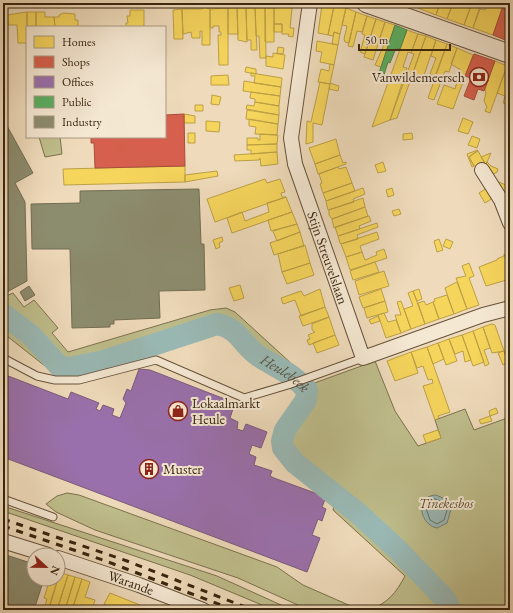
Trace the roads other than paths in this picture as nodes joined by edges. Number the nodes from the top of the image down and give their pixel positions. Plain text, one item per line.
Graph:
1 (310, 3) edge
2 (366, 3) edge
3 (510, 54) edge
4 (482, 170) dead end
5 (510, 223) edge
6 (510, 308) edge
7 (3, 358) edge
8 (363, 358) junction
9 (3, 499) edge
10 (54, 518) dead end
11 (3, 541) edge
12 (26, 548) edge
13 (66, 561) edge
14 (201, 610) edge

1 - 8 street, Stijn Streuvelslaan
2 - 3 street
4 - 5 street
6 - 8 street
7 - 8 lane
9 - 10 lane
11 - 12 street
13 - 14 street, Warande

